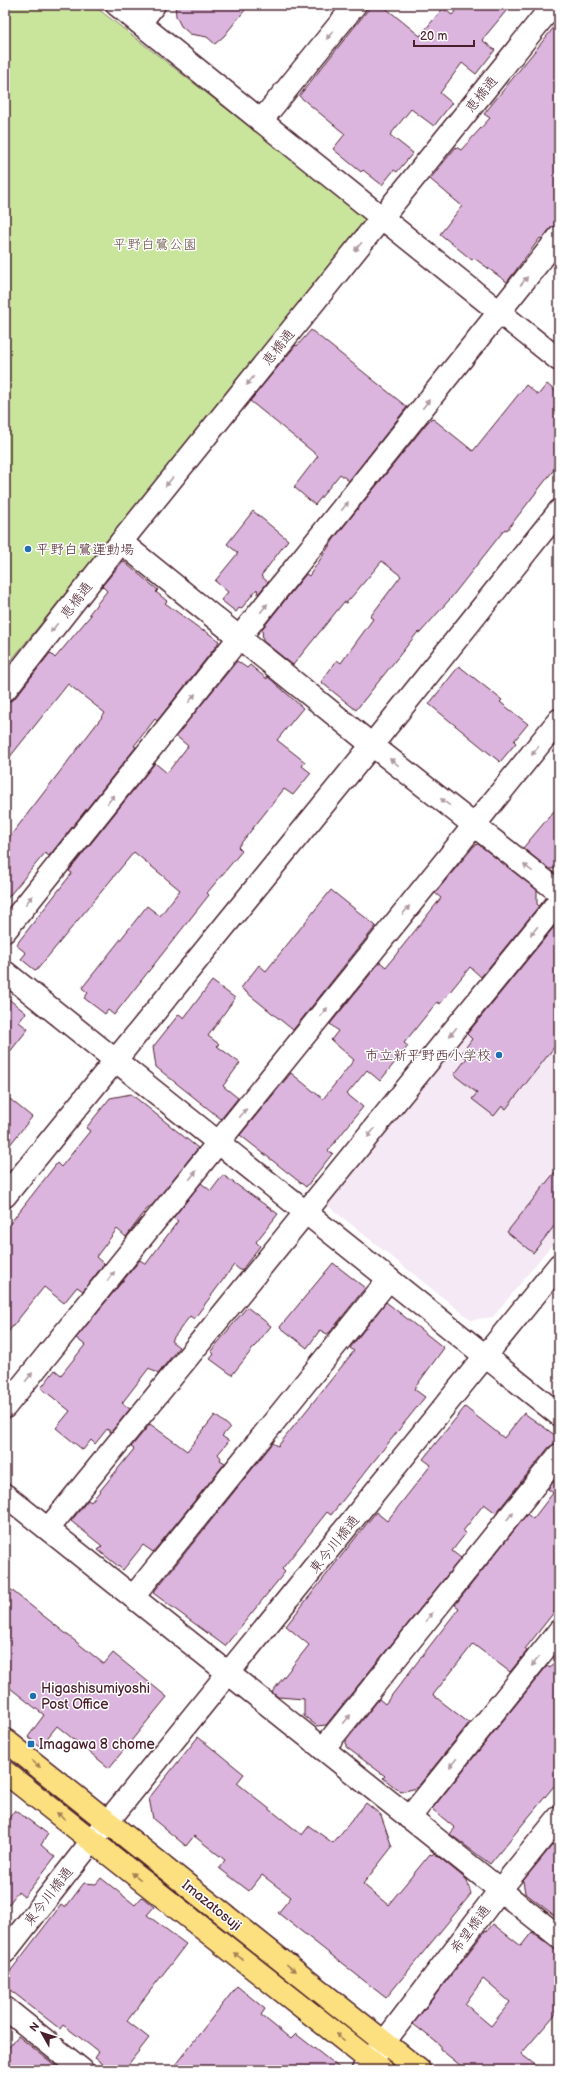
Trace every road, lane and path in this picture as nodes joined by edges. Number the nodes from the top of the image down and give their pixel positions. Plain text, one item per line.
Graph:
1 (117, 5) edge
2 (154, 5) edge
3 (355, 5) edge
4 (553, 5) edge
5 (140, 23) junction
6 (262, 121) junction
7 (383, 217) junction
8 (559, 237) edge
9 (499, 312) junction
10 (559, 360) edge
11 (559, 511) edge
12 (121, 542) junction
13 (240, 638) junction
14 (5, 690) edge
15 (559, 720) edge
16 (372, 744) junction
17 (474, 825) junction
18 (559, 892) edge
19 (559, 901) edge
20 (5, 930) edge
21 (5, 972) edge
22 (114, 1060) junction
23 (218, 1143) junction
24 (5, 1196) edge
25 (306, 1213) junction
26 (559, 1265) edge
27 (389, 1279) junction
28 (486, 1357) junction
29 (5, 1407) edge
30 (559, 1415) edge
31 (559, 1454) edge
32 (5, 1495) edge
33 (48, 1529) junction
34 (133, 1597) junction
35 (559, 1631) edge
36 (229, 1674) junction
37 (5, 1740) edge
38 (323, 1749) junction
39 (5, 1772) edge
40 (559, 1817) edge
41 (409, 1818) junction
42 (107, 1822) junction
43 (92, 1841) junction
44 (500, 1890) junction
45 (559, 1937) edge
46 (5, 1952) edge
47 (5, 2008) edge
48 (384, 2043) junction
49 (372, 2067) edge
50 (74, 2068) edge
51 (419, 2070) edge

1 - 5 street
2 - 5 street
3 -> 6 street
4 - 7 street, 恵橋通
5 - 6 street
6 - 7 street
7 - 9 street
7 -> 12 street, 恵橋通
9 -> 8 street
9 - 10 street
13 -> 9 street
11 - 16 street
12 - 13 street
12 -> 14 street, 恵橋通
13 - 16 street
20 -> 13 street
15 -> 17 street
17 -> 16 street
16 - 22 street
18 -> 17 street
23 -> 17 street
19 -> 25 street
21 - 22 street
22 - 23 street
22 - 24 street
23 - 25 street
29 -> 23 street
25 - 27 street
25 - 33 street
26 - 28 street, 東今川橋通
27 - 28 street
27 - 34 street
28 - 30 street
28 - 36 street, 東今川橋通
38 -> 31 street
32 - 33 street
33 - 34 street
34 - 36 street
35 -> 41 street
36 - 38 street
36 - 42 street, 東今川橋通
37 -> 42 main road, Imazatosuji
38 - 41 street
43 -> 39 main road, Imazatosuji
40 - 44 street, 希望橋通
41 - 44 street
42 - 43 street, 東今川橋通
42 -> 48 main road, Imazatosuji
43 - 46 street, 東今川橋通
49 -> 43 main road, Imazatosuji
44 - 45 street
44 - 48 street, 希望橋通
47 - 50 street
48 - 49 street, 希望橋通
48 - 51 main road, Imazatosuji

